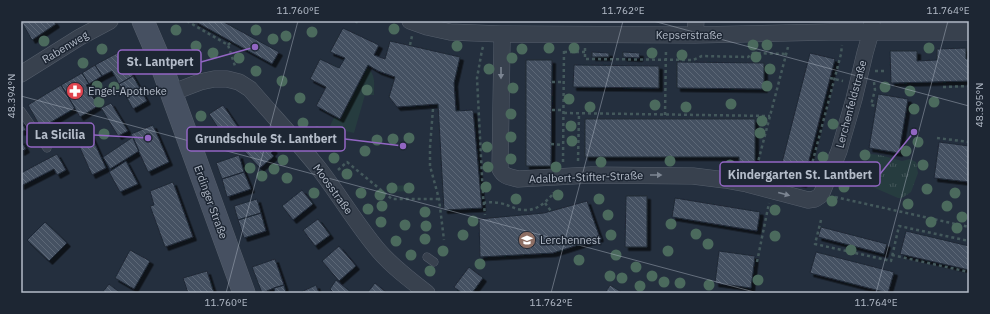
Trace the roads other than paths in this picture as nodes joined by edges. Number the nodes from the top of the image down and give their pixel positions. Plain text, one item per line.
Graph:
1 (110, 21) edge
2 (143, 21) edge
3 (410, 21) edge
4 (872, 27) edge
5 (696, 28) edge
6 (969, 32) edge
7 (501, 34) junction
8 (21, 74) edge
9 (171, 93) junction
10 (21, 111) edge
11 (47, 148) dead end
12 (814, 197) joint
13 (244, 293) edge
14 (427, 293) edge

1 - 8 street, Rabenweg
2 - 9 street, Erdinger Straße
3 - 7 street, Kepserstraße
4 - 5 street, Kepserstraße
4 - 6 street, Kepserstraße
4 - 12 street, Lerchenfeldstraße
5 - 7 street, Kepserstraße
7 -> 12 street, Adalbert-Stifter-Straße
9 - 13 street, Erdinger Straße
9 - 14 street, Moosstraße
10 - 11 lane

